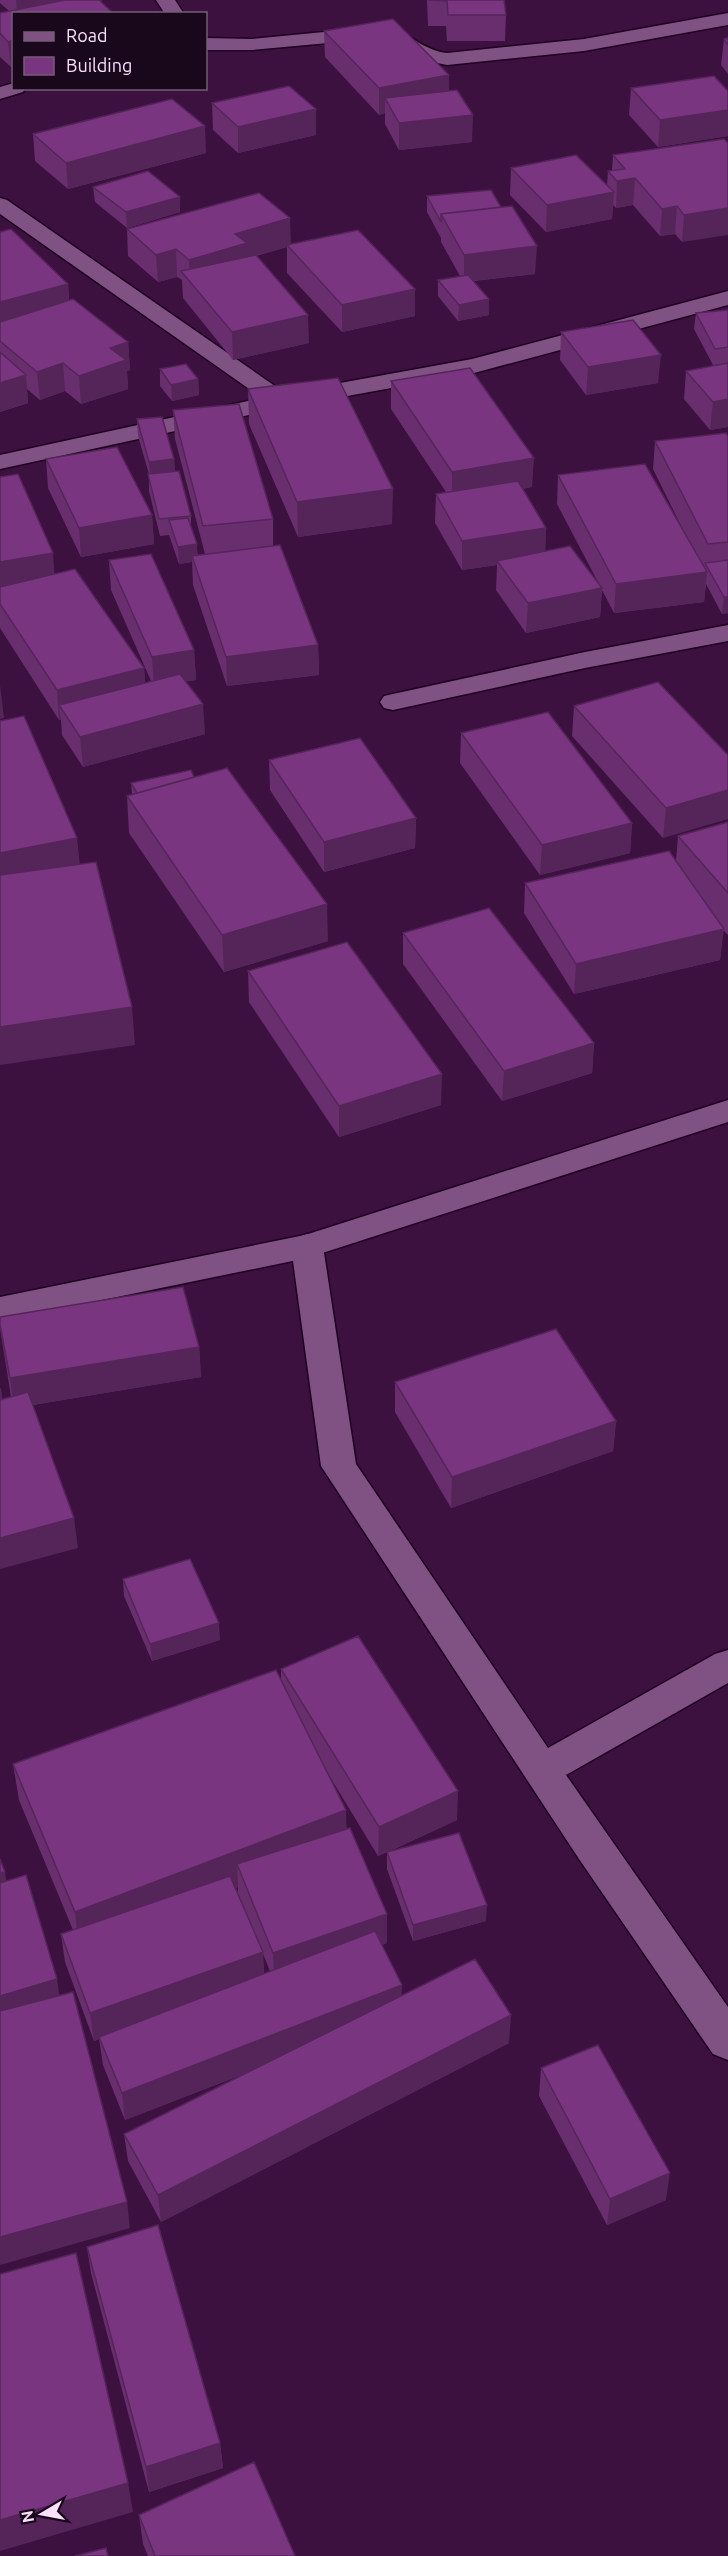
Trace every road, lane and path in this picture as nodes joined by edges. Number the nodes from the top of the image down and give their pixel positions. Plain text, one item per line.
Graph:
1 (728, 19) edge
2 (207, 44) edge
3 (0, 204) edge
4 (728, 298) edge
5 (280, 401) junction
6 (0, 462) edge
7 (728, 633) edge
8 (393, 702) dead end
9 (728, 1111) edge
10 (307, 1246) junction
11 (0, 1309) edge
12 (728, 1665) edge
13 (542, 1770) junction
14 (728, 2041) edge

1 - 2 street
3 - 5 street
4 - 5 street
5 - 6 street
7 - 8 street
9 - 10 street
10 - 11 street
10 - 13 street
12 - 13 street
13 - 14 street

